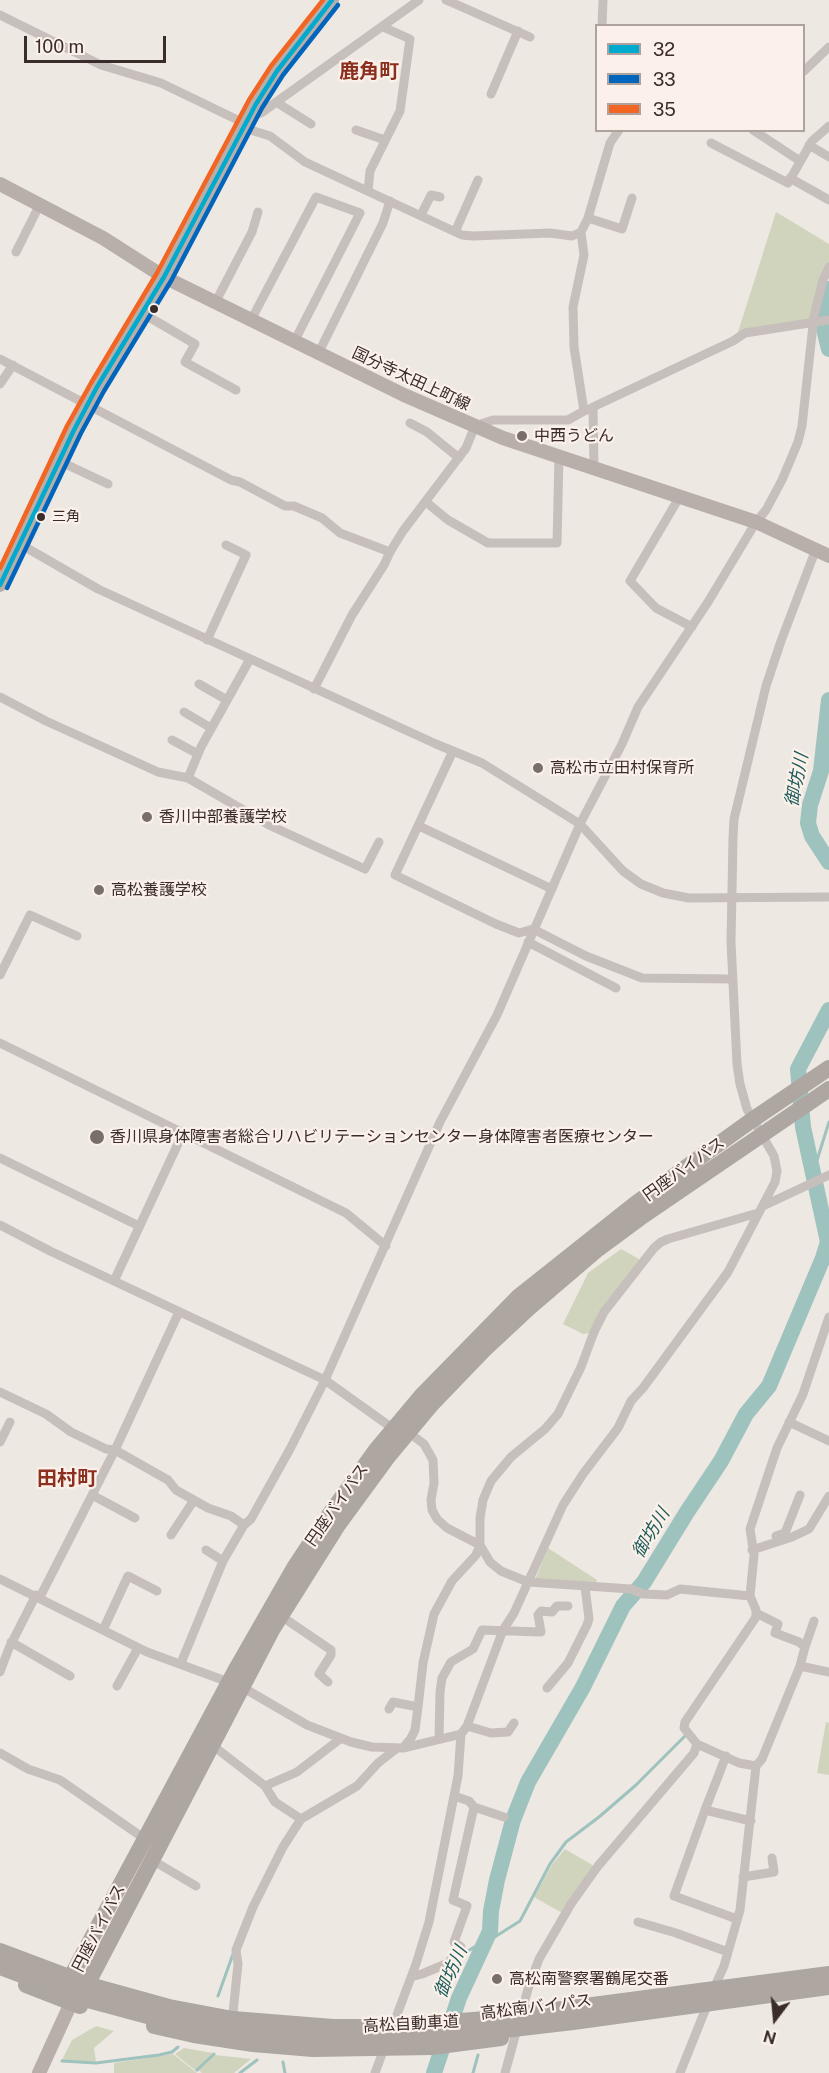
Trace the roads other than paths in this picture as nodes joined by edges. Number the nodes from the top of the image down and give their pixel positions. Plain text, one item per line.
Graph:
1 (332, 0) edge
2 (420, 0) edge
3 (446, 0) edge
4 (603, 0) edge
5 (0, 15) edge
6 (602, 24) edge
7 (383, 27) junction
8 (518, 31) junction
9 (530, 37) dead end
10 (829, 47) edge
11 (805, 70) edge
12 (491, 94) dead end
13 (276, 102) junction
14 (247, 122) junction
15 (311, 124) dead end
16 (829, 126) edge
17 (356, 130) dead end
18 (618, 132) edge
19 (756, 132) edge
20 (385, 140) junction
21 (711, 143) dead end
22 (809, 145) junction
23 (829, 157) edge
24 (800, 161) junction
25 (790, 178) junction
26 (478, 180) dead end
27 (0, 184) edge
28 (368, 190) junction
29 (440, 197) dead end
30 (632, 198) dead end
31 (829, 200) edge
32 (390, 201) junction
33 (40, 204) junction
34 (258, 212) dead end
35 (421, 216) junction
36 (588, 218) junction
37 (455, 232) junction
38 (581, 232) junction
39 (16, 252) dead end
40 (829, 267) edge
41 (164, 277) junction
42 (215, 303) junction
43 (142, 313) junction
44 (251, 320) junction
45 (823, 322) edge
46 (294, 342) junction
47 (318, 354) junction
48 (0, 359) edge
49 (13, 365) junction
50 (0, 384) edge
51 (236, 390) dead end
52 (88, 404) junction
53 (594, 407) junction
54 (584, 411) junction
55 (410, 423) dead end
56 (475, 426) junction
57 (559, 456) junction
58 (459, 458) junction
59 (59, 461) junction
60 (594, 468) junction
61 (108, 484) dead end
62 (680, 496) junction
63 (426, 502) junction
64 (756, 522) junction
65 (20, 544) junction
66 (226, 545) dead end
67 (816, 549) junction
68 (390, 552) junction
69 (829, 556) edge
70 (0, 585) edge
71 (692, 627) junction
72 (207, 640) junction
73 (250, 659) junction
74 (199, 684) dead end
75 (314, 689) junction
76 (0, 697) edge
77 (227, 700) junction
78 (184, 711) dead end
79 (212, 728) junction
80 (172, 740) dead end
81 (453, 752) junction
82 (198, 754) junction
83 (188, 778) junction
84 (580, 824) junction
85 (418, 826) junction
86 (379, 843) dead end
87 (552, 889) junction
88 (829, 897) edge
89 (731, 898) junction
90 (533, 929) junction
91 (76, 936) dead end
92 (528, 942) junction
93 (0, 975) edge
94 (733, 979) junction
95 (616, 988) dead end
96 (0, 1043) edge
97 (829, 1068) edge
98 (829, 1089) edge
99 (757, 1127) junction
100 (183, 1133) junction
101 (0, 1158) edge
102 (829, 1175) edge
103 (761, 1210) junction
104 (0, 1225) edge
105 (140, 1226) junction
106 (386, 1246) junction
107 (114, 1281) junction
108 (179, 1311) junction
109 (829, 1317) edge
110 (325, 1380) junction
111 (0, 1392) edge
112 (10, 1422) dead end
113 (789, 1422) junction
114 (402, 1433) junction
115 (829, 1441) edge
116 (0, 1442) edge
117 (115, 1450) junction
118 (92, 1495) junction
119 (800, 1495) dead end
120 (829, 1496) edge
121 (194, 1500) junction
122 (135, 1518) dead end
123 (244, 1525) junction
124 (171, 1535) dead end
125 (480, 1545) junction
126 (752, 1547) junction
127 (206, 1550) dead end
128 (223, 1561) junction
129 (0, 1579) edge
130 (528, 1582) junction
131 (585, 1587) junction
132 (157, 1591) dead end
133 (38, 1596) junction
134 (750, 1596) junction
135 (568, 1606) dead end
136 (756, 1613) junction
137 (281, 1616) junction
138 (814, 1621) dead end
139 (103, 1630) junction
140 (503, 1630) junction
141 (11, 1642) junction
142 (805, 1647) junction
143 (138, 1648) junction
144 (181, 1664) junction
145 (800, 1666) junction
146 (0, 1672) edge
147 (829, 1672) edge
148 (70, 1676) dead end
149 (328, 1682) dead end
150 (235, 1684) junction
151 (117, 1686) dead end
152 (547, 1688) dead end
153 (418, 1707) junction
154 (389, 1709) dead end
155 (514, 1724) dead end
156 (464, 1730) junction
157 (340, 1739) junction
158 (439, 1739) junction
159 (697, 1744) junction
160 (212, 1745) junction
161 (399, 1748) junction
162 (0, 1753) edge
163 (726, 1756) junction
164 (756, 1766) junction
165 (265, 1786) junction
166 (453, 1796) junction
167 (474, 1807) junction
168 (705, 1810) junction
169 (504, 1817) dead end
170 (302, 1819) junction
171 (751, 1821) junction
172 (145, 1839) junction
173 (771, 1858) dead end
174 (152, 1860) junction
175 (743, 1877) junction
176 (196, 1886) dead end
177 (435, 1889) junction
178 (455, 1894) junction
179 (737, 1919) junction
180 (638, 1922) dead end
181 (0, 1944) edge
182 (0, 1951) edge
183 (728, 1952) junction
184 (0, 1967) edge
185 (829, 1968) edge
186 (73, 1973) junction
187 (0, 1974) edge
188 (829, 1974) edge
189 (411, 1977) junction
190 (90, 1979) junction
191 (716, 1983) junction
192 (829, 1988) edge
193 (829, 1994) edge
194 (71, 2003) junction
195 (523, 2010) junction
196 (705, 2010) junction
197 (233, 2013) junction
198 (394, 2021) junction
199 (515, 2036) junction
200 (383, 2049) junction
201 (39, 2073) edge
202 (375, 2073) edge
203 (505, 2073) edge
204 (680, 2073) edge

1 - 14 main road
2 - 7 street
3 - 8 street
4 - 6 street
5 - 14 street
7 - 13 street
7 - 20 street
8 - 9 street
8 - 12 street
10 - 11 street
13 - 14 street
13 - 15 street
14 - 28 street
14 - 41 main road
16 - 22 street
17 - 20 street
18 - 36 street
19 - 24 street
20 - 28 street
21 - 25 street
22 - 23 street
22 - 24 street
24 - 25 street
25 - 31 street
26 - 37 street
27 - 33 main road, 国分寺太田上町線
28 - 32 street
29 - 35 street
30 - 36 street
32 - 35 street
32 - 47 street
33 - 39 street
33 - 41 main road, 国分寺太田上町線
34 - 42 street
35 - 37 street
36 - 38 street
37 - 38 street
38 - 54 street
40 - 45 street
41 - 42 main road, 国分寺太田上町線
41 - 43 main road
42 - 44 main road, 国分寺太田上町線
43 - 51 street
43 - 52 main road
44 - 46 main road, 国分寺太田上町線
44 - 46 street
45 - 53 street
45 - 64 street
46 - 47 main road, 国分寺太田上町線
47 - 56 main road, 国分寺太田上町線
48 - 49 street
49 - 50 street
49 - 52 street
52 - 59 main road
52 - 68 street
53 - 54 street
53 - 60 street
54 - 56 street
55 - 58 street
56 - 57 main road, 国分寺太田上町線
56 - 58 street
57 - 60 main road, 国分寺太田上町線
57 - 63 street
58 - 63 street
59 - 61 street
59 - 65 main road
60 - 62 main road, 国分寺太田上町線
62 - 64 main road, 国分寺太田上町線
62 - 71 street
63 - 68 street
64 - 67 main road, 国分寺太田上町線
64 - 71 street
65 - 70 main road
65 - 72 street
66 - 72 street
67 - 69 main road, 国分寺太田上町線
67 - 89 street
68 - 75 street
71 - 84 street
72 - 73 street
73 - 75 street
73 - 77 street
74 - 77 street
75 - 81 street
76 - 83 street
77 - 79 street
78 - 79 street
79 - 82 street
80 - 82 street
81 - 84 street
81 - 85 street
82 - 83 street
83 - 86 street
84 - 87 street
84 - 89 street
85 - 87 street
85 - 90 street
87 - 90 street
88 - 89 street
89 - 94 street
90 - 92 street
90 - 94 street
91 - 93 street
92 - 95 street
92 - 106 street
94 - 99 street
96 - 100 street
97 - 99 highway, 円座バイパス
98 - 99 highway, 円座バイパス
99 - 103 street
99 - 114 highway, 円座バイパス
100 - 105 street
100 - 106 street
101 - 105 street
102 - 103 street
103 - 125 street
103 - 130 street
104 - 107 street
105 - 107 street
106 - 110 street
107 - 108 street
108 - 110 street
108 - 117 street
109 - 113 street
110 - 114 street
110 - 123 street
111 - 117 street
112 - 116 street
113 - 115 street
113 - 126 street
114 - 125 street
114 - 137 highway, 円座バイパス
114 - 150 highway, 円座バイパス
117 - 118 street
117 - 121 street
118 - 122 street
118 - 133 street
119 - 126 street
120 - 126 street
121 - 123 street
121 - 124 street
123 - 128 street
125 - 130 street
125 - 153 street
126 - 134 street
127 - 128 street
128 - 144 street
129 - 133 street
130 - 131 street
130 - 140 street
131 - 134 street
131 - 152 street
132 - 139 street
133 - 139 street
133 - 141 street
134 - 136 street
135 - 140 street
136 - 142 street
136 - 159 street
137 - 149 street
137 - 150 highway, 円座バイパス
138 - 142 street
139 - 143 street
140 - 156 street
140 - 158 street
141 - 146 street
141 - 148 street
142 - 145 street
143 - 144 street
143 - 151 street
144 - 150 street
145 - 147 street
145 - 164 street
150 - 157 street
150 - 160 highway, 円座バイパス
150 - 172 highway, 円座バイパス
153 - 154 street
153 - 161 street
155 - 156 street
156 - 158 street
156 - 166 street
157 - 161 street
157 - 165 street
158 - 161 street
159 - 163 street
159 - 195 street
160 - 165 street
160 - 174 highway, 円座バイパス
161 - 170 street
162 - 172 street
163 - 164 street
163 - 168 street
164 - 171 street
165 - 170 street
166 - 167 street
166 - 177 street
167 - 169 street
167 - 178 street
168 - 171 street
168 - 179 street
170 - 197 street
171 - 175 street
172 - 186 highway, 円座バイパス
173 - 175 street
174 - 176 street
174 - 190 highway, 円座バイパス
175 - 179 street
177 - 178 street
177 - 189 street
178 - 189 street
179 - 183 street
180 - 183 street
181 - 186 highway, 高松南バイパス
182 - 188 highway, 高松自動車道, bridge
183 - 191 street
184 - 192 highway, 高松自動車道, bridge
185 - 191 highway, 高松南バイパス
186 - 190 highway, 高松南バイパス
186 - 194 highway, 円座バイパス
187 - 194 highway, 高松南バイパス
189 - 198 street
190 - 194 highway, 円座バイパス
190 - 197 highway, 高松南バイパス
191 - 195 highway, 高松南バイパス
191 - 196 street
193 - 196 highway, 高松南バイパス
194 - 200 highway, 高松南バイパス
194 - 201 main road
195 - 198 highway, 高松南バイパス, bridge
195 - 199 street
196 - 199 highway, 高松南バイパス
196 - 204 street
197 - 198 highway, 高松南バイパス
198 - 200 street
199 - 200 highway, 高松南バイパス
199 - 203 street
200 - 202 street

